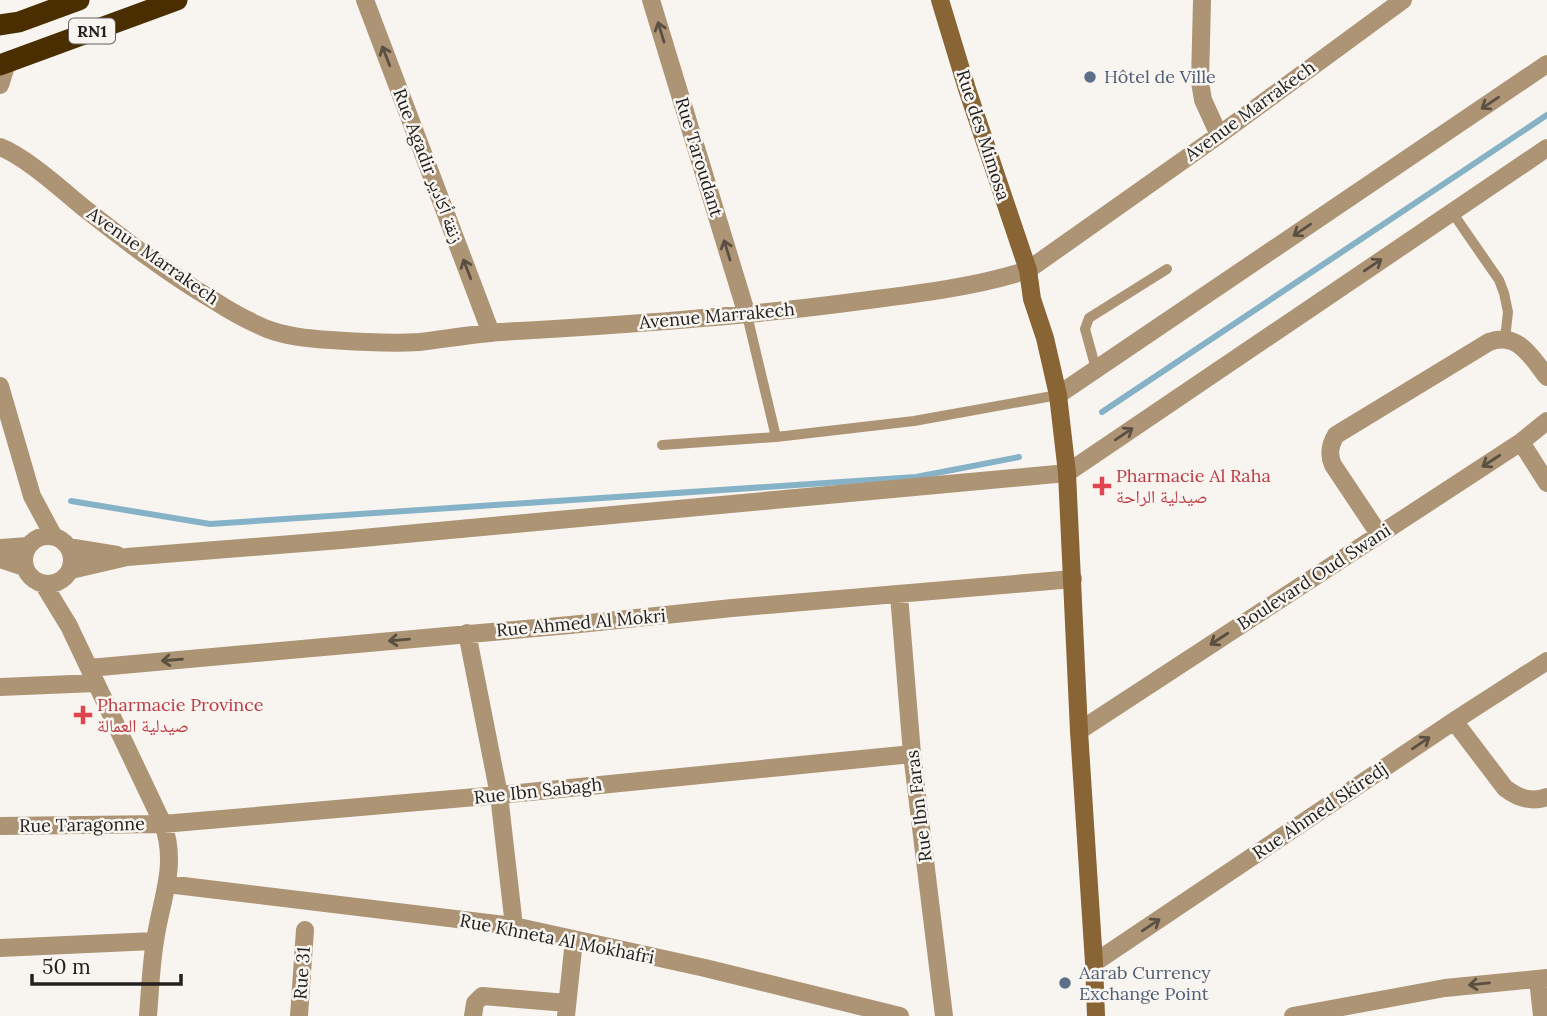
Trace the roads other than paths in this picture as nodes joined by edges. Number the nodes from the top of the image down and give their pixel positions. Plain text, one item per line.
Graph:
1 (79, 0) edge
2 (177, 0) edge
3 (365, 0) edge
4 (651, 0) edge
5 (940, 0) edge
6 (1202, 0) edge
7 (1402, 0) edge
8 (0, 25) edge
9 (4, 64) edge
10 (1547, 64) edge
11 (0, 85) edge
12 (1219, 135) junction
13 (0, 147) edge
14 (1547, 148) edge
15 (1452, 212) junction
16 (1167, 269) dead end
17 (1028, 270) junction
18 (747, 315) junction
19 (491, 333) junction
20 (1505, 339) junction
21 (1096, 369) junction
22 (1547, 377) edge
23 (0, 386) edge
24 (1058, 396) junction
25 (1547, 421) edge
26 (776, 438) junction
27 (1521, 442) junction
28 (662, 445) dead end
29 (1067, 473) junction
30 (1547, 484) edge
31 (32, 496) junction
32 (1379, 534) junction
33 (61, 542) junction
34 (31, 543) junction
35 (0, 548) edge
36 (127, 557) junction
37 (0, 559) edge
38 (24, 567) junction
39 (68, 574) junction
40 (1073, 579) junction
41 (44, 585) junction
42 (899, 595) junction
43 (69, 626) junction
44 (467, 633) junction
45 (1547, 661) edge
46 (92, 675) junction
47 (0, 687) edge
48 (1454, 721) junction
49 (1079, 731) junction
50 (912, 754) junction
51 (499, 795) junction
52 (1547, 797) edge
53 (163, 824) junction
54 (0, 826) edge
55 (167, 884) junction
56 (514, 926) junction
57 (305, 930) dead end
58 (574, 940) junction
59 (155, 941) junction
60 (0, 948) edge
61 (1094, 963) junction
62 (1543, 978) edge
63 (566, 1009) edge
64 (866, 1012) edge
65 (474, 1014) edge
66 (1301, 1015) edge
67 (148, 1016) edge
68 (299, 1016) edge
69 (900, 1016) edge
70 (944, 1016) edge
71 (1096, 1016) edge
72 (1542, 1016) edge

1 - 8 highway, RN1
2 - 9 highway, RN1
19 -> 3 street, Rue Agadir زنقة أكادير
18 -> 4 street, Rue Taroudant
5 - 17 main road, Rue des Mimosa
6 - 12 street
7 - 12 street, Avenue Marrakech
9 - 11 street
10 -> 21 street
12 - 17 street, Avenue Marrakech
13 - 19 street, Avenue Marrakech
14 - 15 street
15 - 20 lane
29 -> 15 street
16 - 21 lane
17 - 18 street, Avenue Marrakech
17 - 24 main road, Rue des Mimosa
18 - 19 street, Avenue Marrakech
18 - 26 lane
20 - 22 street
20 - 32 street
21 - 24 street
23 - 31 street
24 - 26 lane
24 - 29 main road, Rue des Mimosa
25 - 27 street, Boulevard Oud Swani
26 - 28 lane
27 - 30 street
27 -> 32 street, Boulevard Oud Swani
29 - 36 street
29 - 40 main road, Rue des Mimosa
31 - 33 street
31 - 34 street
32 -> 49 street, Boulevard Oud Swani
33 - 34 street
33 - 36 street
33 - 39 street
34 - 35 street
34 - 38 street
36 - 39 street
37 - 38 street
38 - 41 street
39 - 41 street
39 - 43 street
40 - 42 street, Rue Ahmed Al Mokri
40 - 49 main road, Rue des Mimosa
41 - 43 street
42 - 44 street, Rue Ahmed Al Mokri
42 - 50 street, Rue Ibn Faras
43 - 46 street
44 -> 46 street, Rue Ahmed Al Mokri
44 - 51 street
45 - 48 street, Rue Ahmed Skiredj
46 - 47 street, Rue Ahmed Al Mokri
46 - 53 street
48 - 52 street
61 -> 48 street, Rue Ahmed Skiredj
49 - 61 main road, Rue des Mimosa
50 - 51 street, Rue Ibn Sabagh
50 - 70 street, Rue Ibn Faras
51 - 53 street, Rue Ibn Sabagh
51 - 56 street
53 - 54 street, Rue Taragonne
53 - 55 street
55 - 56 street, Rue Khneta Al Mokhafri
55 - 59 street
56 - 58 street, Rue Khneta Al Mokhafri
57 - 68 street, Rue 31
58 - 63 street
58 - 64 street, Rue Khneta Al Mokhafri
59 - 60 street
59 - 67 street
61 - 71 main road, Rue des Mimosa
62 -> 66 street
62 - 72 street
63 - 65 street
64 - 69 street, Rue Khneta Al Mokhafri

